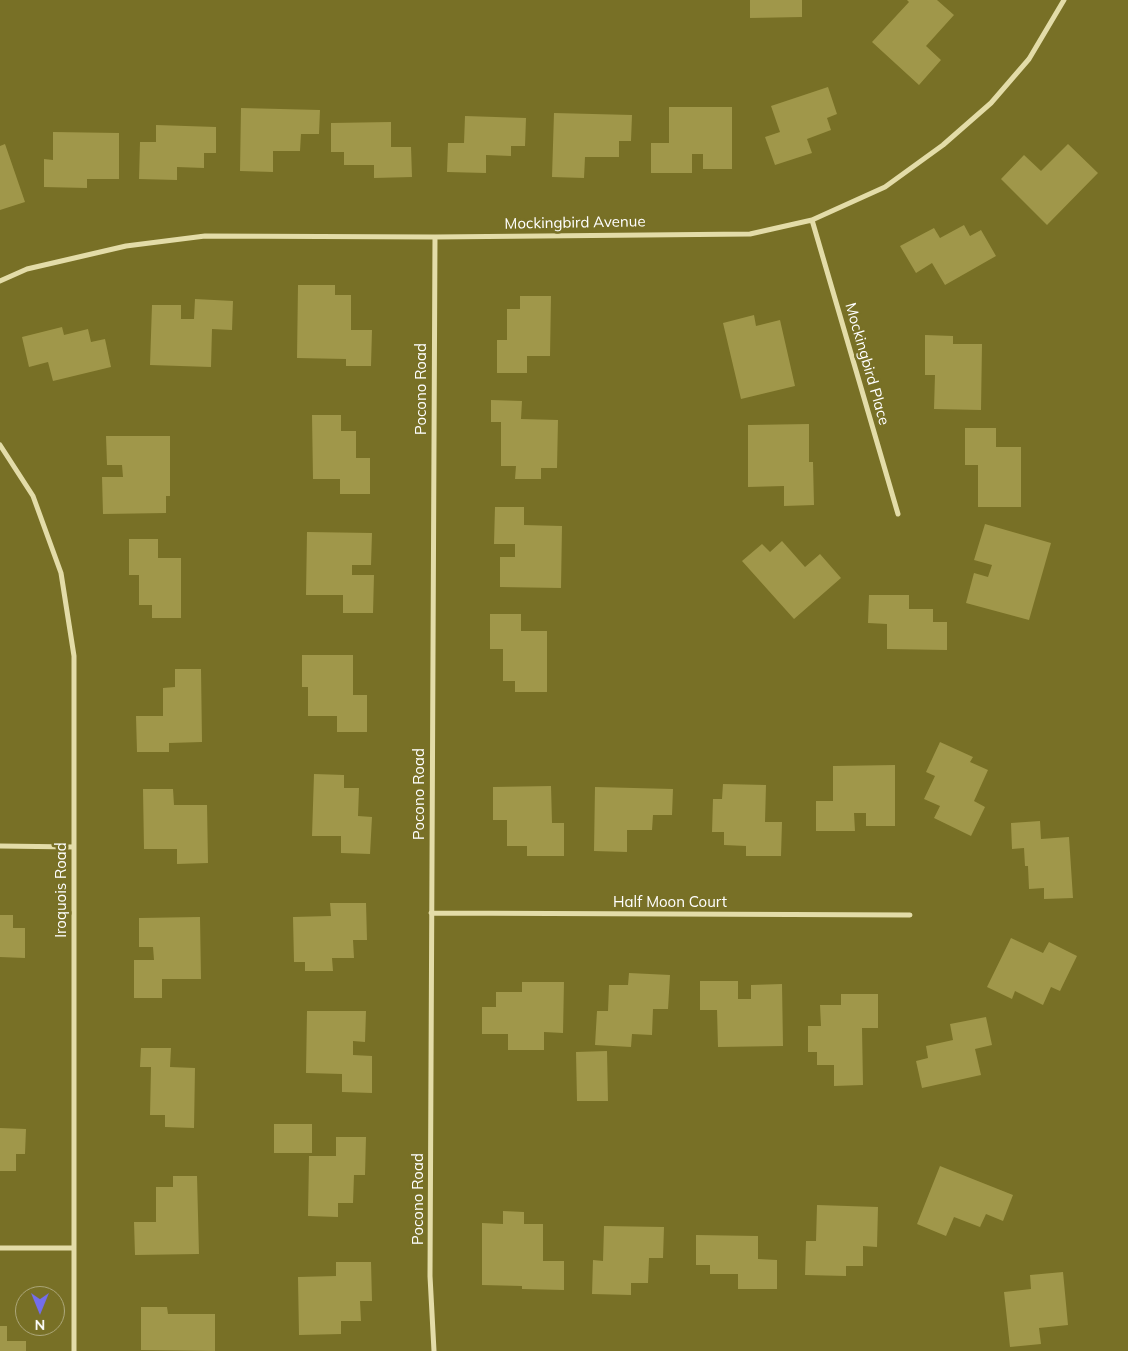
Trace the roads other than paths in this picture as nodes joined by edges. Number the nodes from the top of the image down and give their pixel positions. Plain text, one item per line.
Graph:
1 (1064, 0) edge
2 (812, 220) junction
3 (435, 237) junction
4 (0, 281) edge
5 (0, 445) edge
6 (898, 514) dead end
7 (0, 846) edge
8 (74, 847) junction
9 (431, 913) junction
10 (910, 915) dead end
11 (0, 1248) edge
12 (74, 1248) junction
13 (74, 1351) edge
14 (434, 1351) edge

1 - 2 street, Mockingbird Avenue
2 - 3 street, Mockingbird Avenue
2 - 6 street, Mockingbird Place
3 - 4 street, Mockingbird Avenue
3 - 9 street, Pocono Road
5 - 8 street, Iroquois Road
7 - 8 street
8 - 12 street, Iroquois Road
9 - 10 street, Half Moon Court
9 - 14 street, Pocono Road
11 - 12 street
12 - 13 street, Iroquois Road

